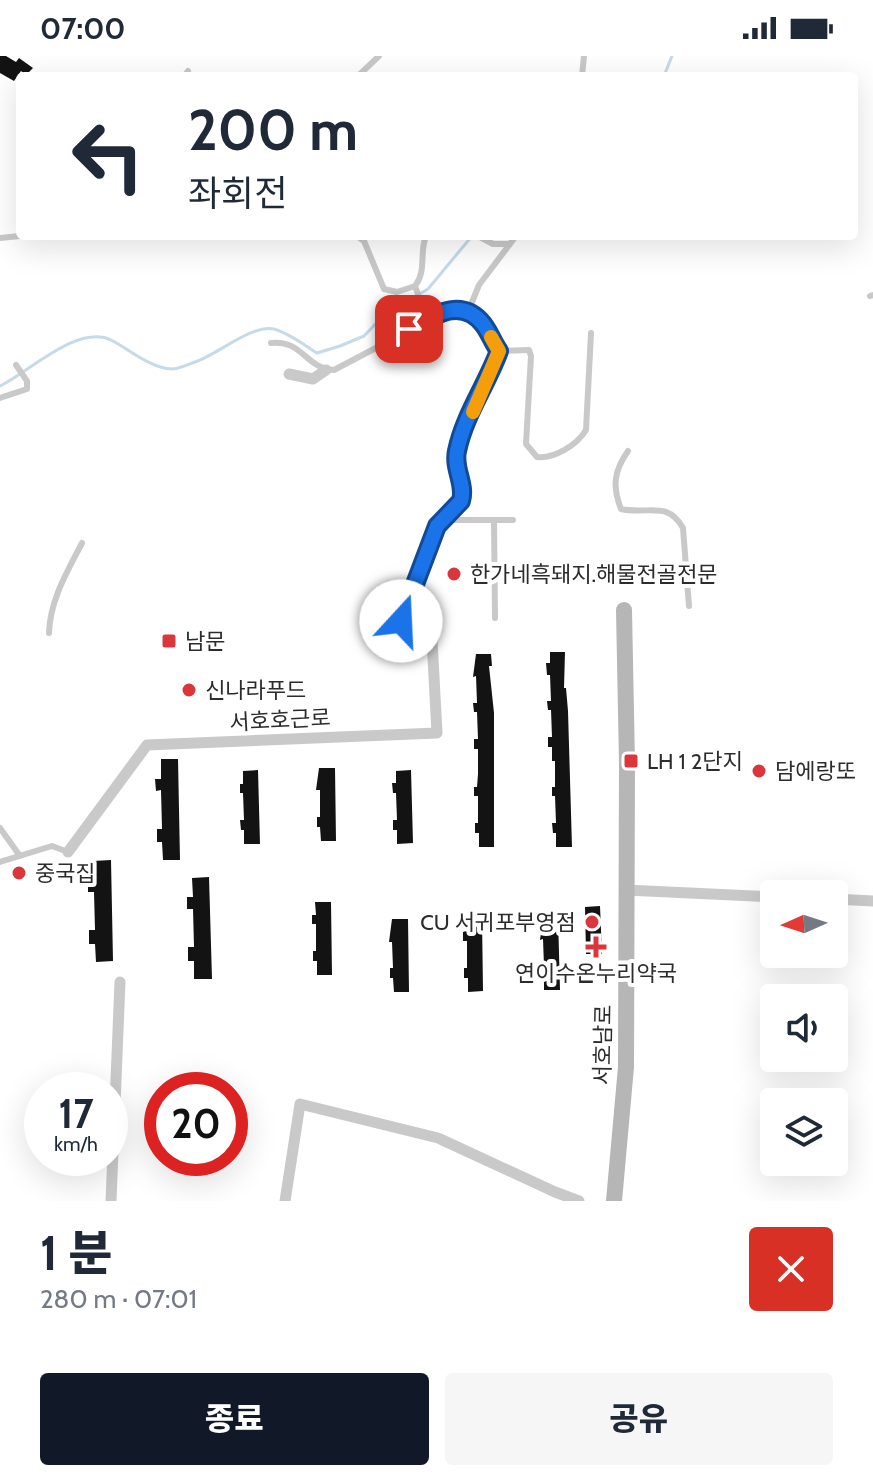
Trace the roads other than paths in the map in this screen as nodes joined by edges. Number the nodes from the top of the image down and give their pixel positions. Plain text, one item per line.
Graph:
1 (379, 56) edge
2 (362, 72) edge
3 (363, 240) edge
4 (425, 240) edge
5 (486, 240) edge
6 (513, 240) edge
7 (510, 244) junction
8 (415, 287) junction
9 (450, 309) junction
10 (468, 312) junction
11 (591, 333) dead end
12 (271, 343) dead end
13 (499, 351) junction
14 (17, 366) dead end
15 (326, 370) junction
16 (289, 374) dead end
17 (0, 398) edge
18 (628, 451) dead end
19 (443, 520) junction
20 (494, 520) junction
21 (513, 520) dead end
22 (82, 543) dead end
23 (689, 606) dead end
24 (624, 610) dead end
25 (495, 618) dead end
26 (401, 621) dead end
27 (431, 621) dead end
28 (49, 633) dead end
29 (0, 828) edge
30 (68, 852) joint
31 (20, 856) junction
32 (0, 862) edge
33 (626, 890) junction
34 (760, 896) edge
35 (848, 900) edge
36 (873, 901) edge
37 (120, 982) dead end
38 (111, 1201) edge
39 (285, 1201) edge
40 (579, 1201) edge
41 (614, 1201) edge

1 - 2 lane
3 - 8 lane
4 - 8 lane
5 - 7 lane
6 - 7 lane
7 - 10 lane
8 - 9 lane
9 - 10 lane
9 - 15 lane
10 - 13 lane
11 - 13 lane
12 - 15 lane
13 - 19 lane
14 - 17 lane
15 - 16 street
18 - 23 lane
19 - 20 lane
19 - 26 lane
20 - 21 lane
20 - 25 lane
22 - 28 lane
24 - 33 main road, 서호남로
27 - 30 street, 서호호근로
29 - 31 lane
30 - 31 lane
31 - 32 lane
33 - 34 street
33 - 41 main road, 서호남로
35 - 36 street
37 - 38 street
39 - 40 street

